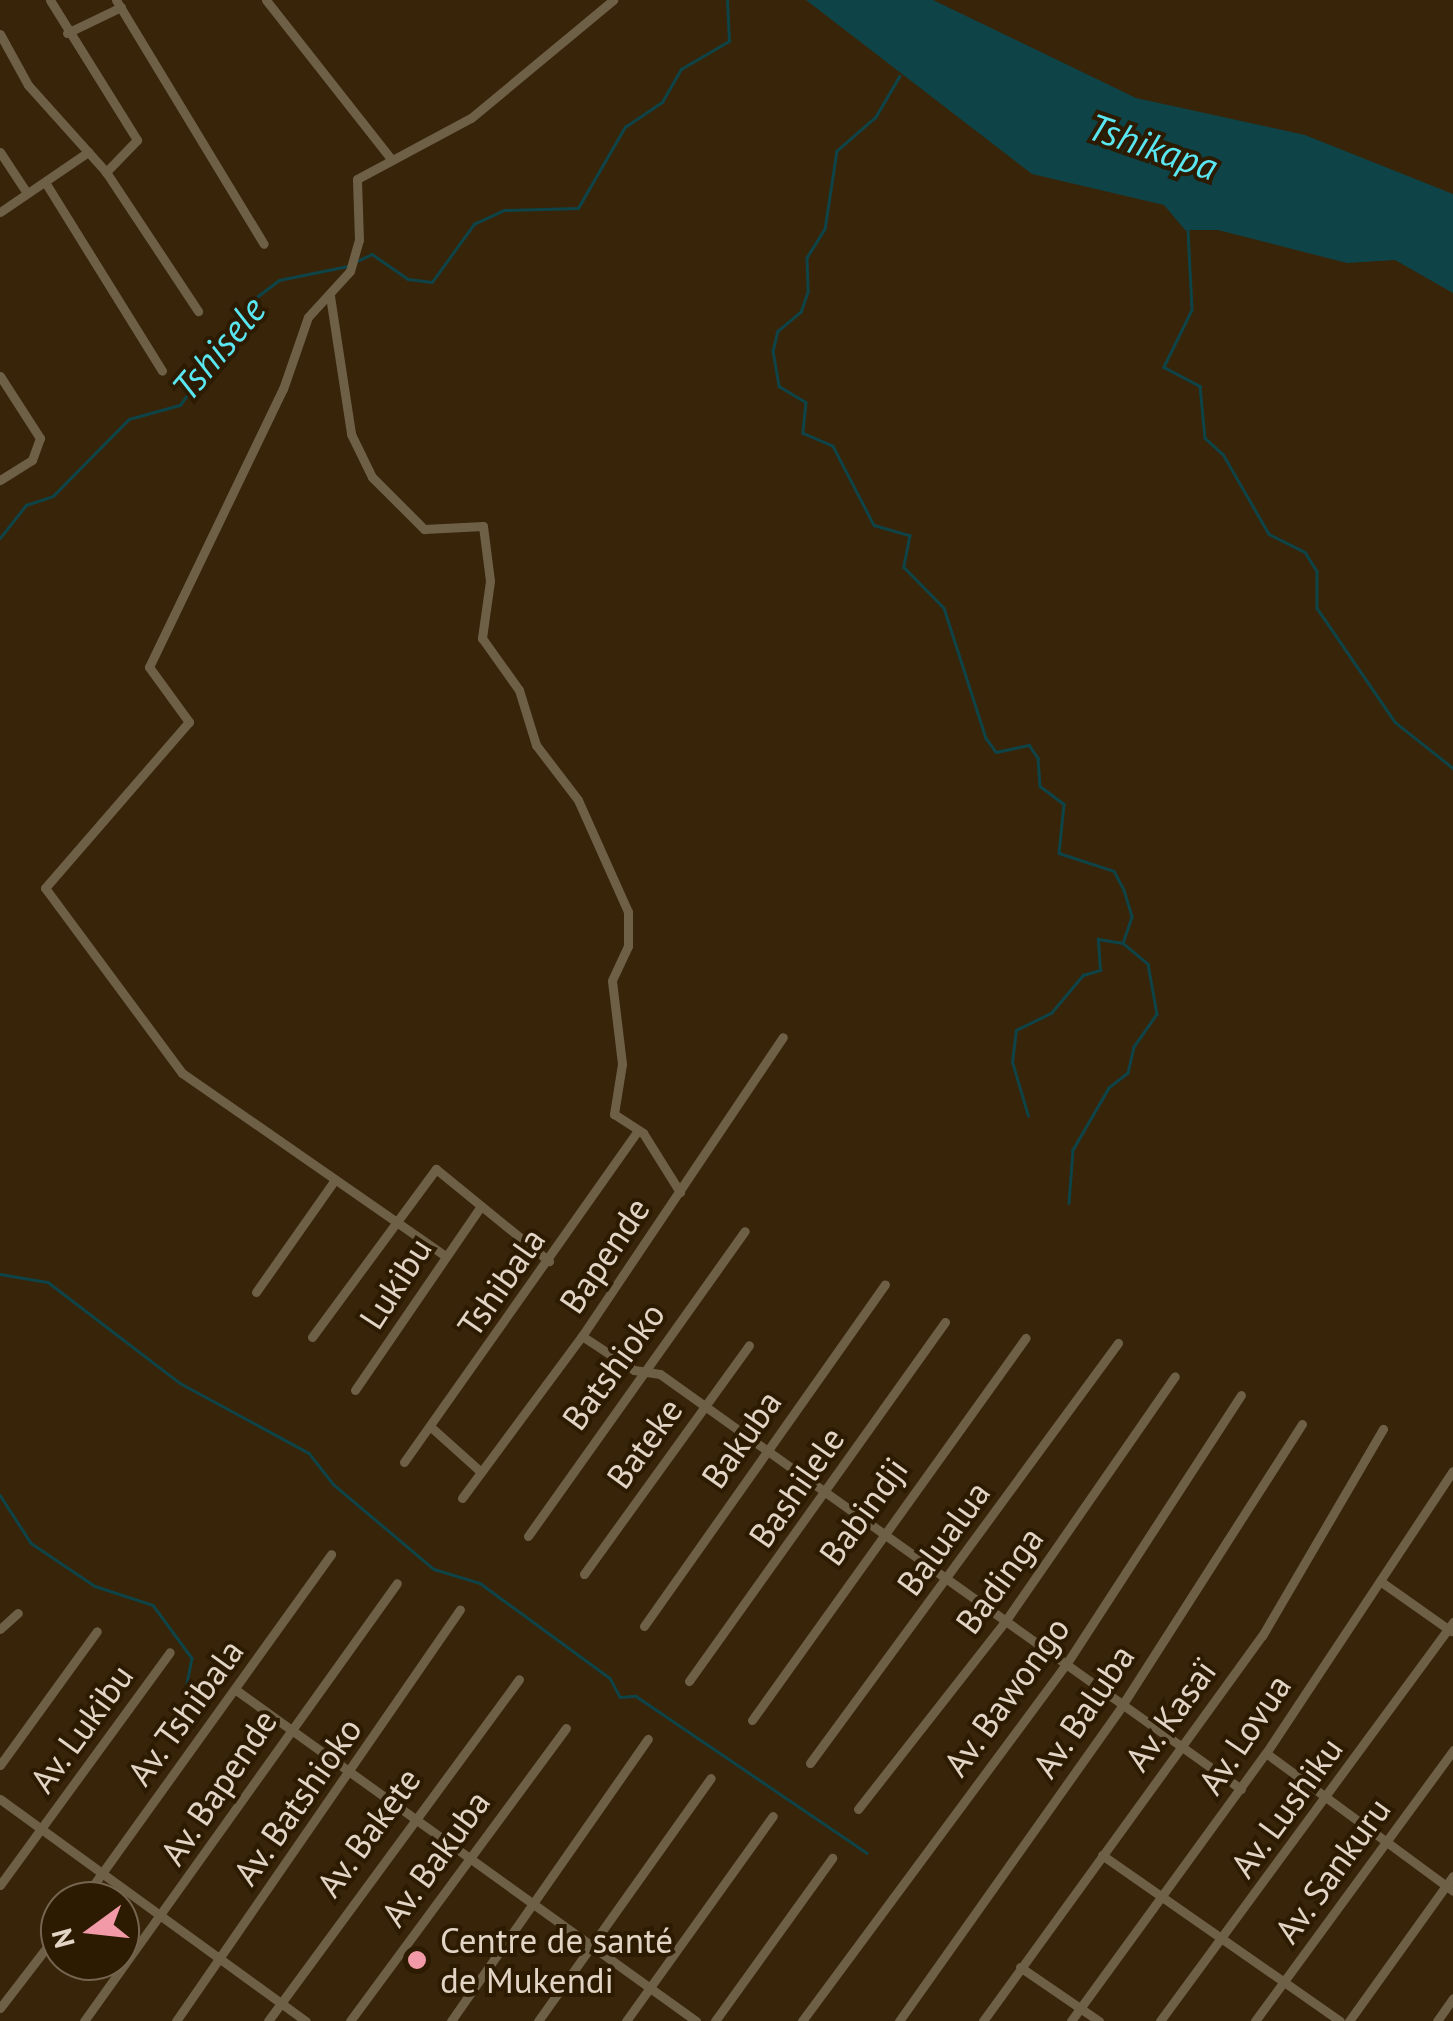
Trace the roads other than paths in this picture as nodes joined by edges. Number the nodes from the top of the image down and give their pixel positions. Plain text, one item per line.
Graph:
1 (50, 0) edge
2 (266, 0) edge
3 (613, 0) edge
4 (118, 3) edge
5 (67, 32) junction
6 (0, 34) edge
7 (0, 152) edge
8 (88, 152) junction
9 (391, 159) junction
10 (106, 172) junction
11 (44, 182) junction
12 (28, 193) junction
13 (0, 212) edge
14 (264, 244) dead end
15 (330, 296) junction
16 (198, 311) dead end
17 (162, 371) dead end
18 (0, 376) edge
19 (1, 478) edge
20 (783, 1037) dead end
21 (638, 1130) junction
22 (334, 1181) junction
23 (680, 1192) junction
24 (482, 1206) junction
25 (393, 1222) junction
26 (745, 1232) dead end
27 (444, 1256) junction
28 (549, 1262) junction
29 (885, 1284) dead end
30 (256, 1292) dead end
31 (945, 1322) dead end
32 (312, 1336) dead end
33 (582, 1336) junction
34 (1025, 1338) dead end
35 (1118, 1343) dead end
36 (749, 1345) dead end
37 (645, 1368) junction
38 (1174, 1376) dead end
39 (354, 1390) dead end
40 (1241, 1394) dead end
41 (704, 1405) junction
42 (1302, 1424) dead end
43 (432, 1428) junction
44 (1384, 1429) dead end
45 (764, 1452) junction
46 (404, 1462) dead end
47 (1453, 1471) edge
48 (481, 1472) junction
49 (826, 1494) junction
50 (462, 1498) dead end
51 (880, 1532) junction
52 (528, 1536) dead end
53 (331, 1554) dead end
54 (584, 1574) dead end
55 (946, 1580) junction
56 (1380, 1581) junction
57 (397, 1583) dead end
58 (460, 1610) dead end
59 (18, 1613) dead end
60 (1004, 1623) junction
61 (644, 1626) dead end
62 (1452, 1628) edge
63 (0, 1629) edge
64 (97, 1631) dead end
65 (170, 1652) dead end
66 (1064, 1666) junction
67 (519, 1679) dead end
68 (689, 1681) dead end
69 (236, 1690) junction
70 (1122, 1707) junction
71 (752, 1720) dead end
72 (566, 1728) dead end
73 (290, 1729) junction
74 (648, 1739) dead end
75 (1180, 1746) junction
76 (1453, 1750) edge
77 (1266, 1753) junction
78 (810, 1762) dead end
79 (0, 1764) edge
80 (350, 1775) junction
81 (711, 1778) dead end
82 (1242, 1788) junction
83 (0, 1798) edge
84 (1326, 1798) junction
85 (858, 1810) dead end
86 (411, 1816) junction
87 (773, 1816) dead end
88 (42, 1828) junction
89 (1386, 1839) junction
90 (1102, 1855) junction
91 (469, 1857) junction
92 (832, 1858) dead end
93 (104, 1873) junction
94 (1453, 1876) edge
95 (98, 1881) edge
96 (0, 1885) edge
97 (1449, 1889) edge
98 (1163, 1897) junction
99 (534, 1902) junction
100 (164, 1916) junction
101 (1224, 1938) junction
102 (592, 1944) junction
103 (40, 1956) edge
104 (221, 1958) junction
105 (1020, 1967) junction
106 (1281, 1983) junction
107 (649, 1989) junction
108 (1453, 1998) edge
109 (281, 2002) junction
110 (1081, 2006) junction
111 (0, 2008) edge
112 (84, 2021) edge
113 (176, 2021) edge
114 (268, 2021) edge
115 (306, 2021) edge
116 (350, 2021) edge
117 (451, 2021) edge
118 (538, 2021) edge
119 (626, 2021) edge
120 (696, 2021) edge
121 (715, 2021) edge
122 (802, 2021) edge
123 (899, 2021) edge
124 (983, 2021) edge
125 (1071, 2021) edge
126 (1100, 2021) edge
127 (1160, 2021) edge
128 (1255, 2021) edge
129 (1340, 2021) edge
130 (1349, 2021) edge
131 (1437, 2021) edge

1 - 5 street
2 - 9 street
3 - 9 street
4 - 5 street
4 - 14 street
5 - 10 street
6 - 8 street
7 - 12 street
8 - 10 street
8 - 11 street
9 - 15 street
10 - 16 street
11 - 12 street
11 - 17 street
12 - 13 street
15 - 21 street
15 - 22 street
18 - 19 street
20 - 23 street, Bapende
21 - 23 street
21 - 28 street, Tshibala
22 - 25 street
22 - 30 street
23 - 33 street, Bapende
24 - 25 street
24 - 27 street, Lukibu
24 - 28 street
25 - 27 street
25 - 32 street
26 - 37 street, Batshioko
27 - 39 street, Lukibu
28 - 43 street, Tshibala
29 - 45 street, Bakuba
31 - 49 street, Bashilele
33 - 37 street
33 - 48 street, Bapende
34 - 51 street, Babindji
35 - 55 street, Balualua
36 - 41 street, Bateke
37 - 41 street
37 - 52 street, Batshioko
38 - 60 street, Badinga
40 - 66 street, Av. Bawongo
41 - 45 street
41 - 54 street, Bateke
42 - 70 street, Av. Baluba
43 - 46 street, Tshibala
43 - 48 street
44 - 75 street, Av. Kasaï
45 - 49 street
45 - 61 street, Bakuba
47 - 56 street, Av. Lovua
48 - 50 street, Bapende
49 - 51 street
49 - 68 street, Bashilele
51 - 55 street
51 - 71 street, Babindji
53 - 69 street, Av. Tshibala
55 - 60 street
55 - 78 street, Balualua
56 - 62 street
56 - 77 street, Av. Lovua
57 - 73 street, Av. Bapende
58 - 80 street, Av. Batshioko
59 - 63 street
60 - 66 street
60 - 85 street, Badinga
62 - 84 street, Av. Lushiku
64 - 79 street
65 - 88 street, Av. Lukibu
66 - 70 street
66 - 122 street, Av. Bawongo
67 - 86 street, Av. Bakete
69 - 73 street
69 - 93 street, Av. Tshibala
70 - 75 street
70 - 123 street, Av. Baluba
72 - 91 street, Av. Bakuba
73 - 80 street
73 - 100 street, Av. Bapende
74 - 99 street
75 - 82 street
75 - 90 street, Av. Kasaï
76 - 89 street, Av. Sankuru
77 - 82 street, Av. Lovua
77 - 84 street
80 - 86 street
80 - 104 street, Av. Batshioko
81 - 102 street
82 - 98 street, Av. Lovua
83 - 88 street
84 - 89 street
84 - 101 street, Av. Lushiku
86 - 91 street
86 - 109 street, Av. Bakete
87 - 107 street
88 - 93 street
88 - 96 street, Av. Lukibu
89 - 97 street
89 - 106 street, Av. Sankuru
90 - 98 street
90 - 105 street, Av. Kasaï
91 - 99 street
91 - 116 street, Av. Bakuba
92 - 121 street
93 - 95 street, Av. Tshibala
93 - 100 street
94 - 97 street
97 - 130 street
98 - 101 street
98 - 110 street, Av. Lovua
99 - 102 street
99 - 117 street
100 - 104 street
100 - 112 street, Av. Bapende
101 - 106 street
101 - 127 street, Av. Lushiku
102 - 107 street
102 - 118 street
103 - 111 street
104 - 109 street
104 - 113 street, Av. Batshioko
105 - 110 street
105 - 124 street, Av. Kasaï
106 - 128 street, Av. Sankuru
106 - 129 street
107 - 119 street
107 - 120 street
108 - 131 street
109 - 114 street, Av. Bakete
109 - 115 street
110 - 125 street, Av. Lovua
110 - 126 street

